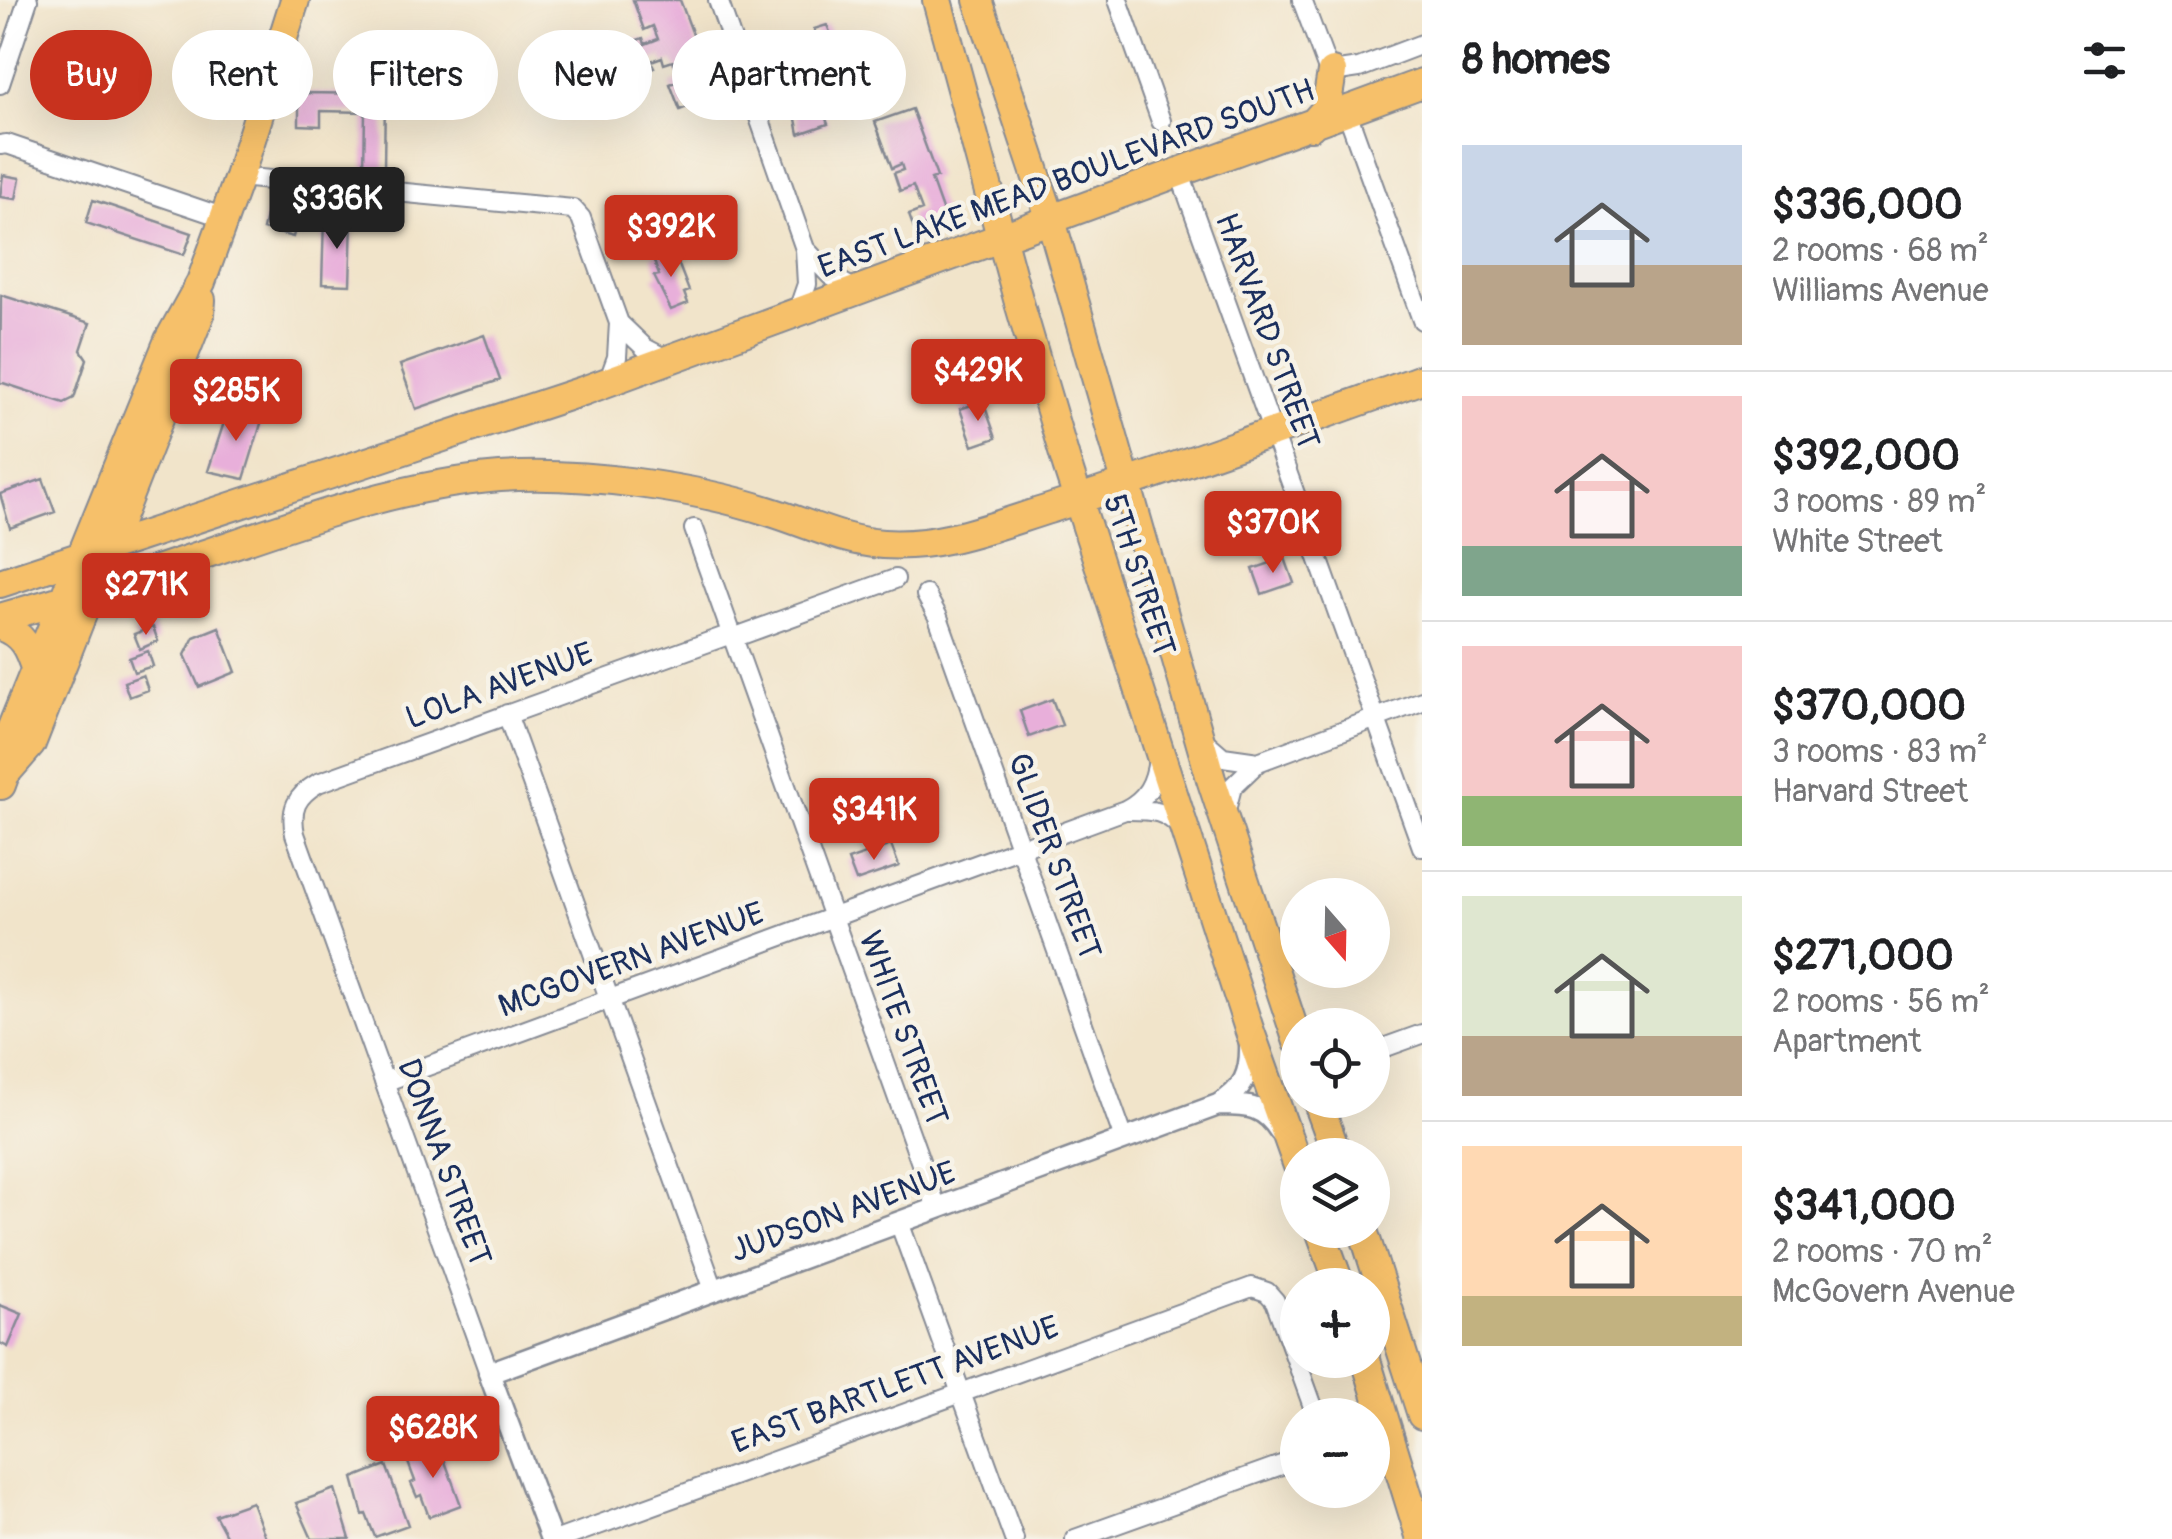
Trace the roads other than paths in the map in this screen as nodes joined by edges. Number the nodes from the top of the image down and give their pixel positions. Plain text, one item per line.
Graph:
1 (28, 0) edge
2 (295, 0) edge
3 (718, 0) edge
4 (937, 0) edge
5 (978, 0) edge
6 (1118, 0) edge
7 (1302, 0) edge
8 (1422, 44) edge
9 (1332, 72) junction
10 (1422, 83) edge
11 (0, 84) edge
12 (1348, 112) junction
13 (1161, 122) dead end
14 (1311, 126) junction
15 (0, 145) edge
16 (1180, 174) junction
17 (239, 177) junction
18 (225, 218) junction
19 (1051, 220) junction
20 (1001, 236) junction
21 (805, 249) junction
22 (201, 282) junction
23 (857, 290) junction
24 (798, 313) junction
25 (1422, 320) edge
26 (619, 323) junction
27 (668, 360) junction
28 (1422, 379) edge
29 (608, 382) junction
30 (1273, 432) junction
31 (136, 483) junction
32 (1129, 485) junction
33 (1078, 500) junction
34 (188, 523) junction
35 (694, 529) dead end
36 (95, 552) junction
37 (896, 579) dead end
38 (0, 583) edge
39 (78, 596) junction
40 (926, 596) dead end
41 (0, 622) edge
42 (732, 636) junction
43 (36, 671) junction
44 (1422, 701) edge
45 (507, 714) junction
46 (1376, 718) junction
47 (1199, 734) junction
48 (1160, 746) junction
49 (1258, 762) junction
50 (2, 780) edge
51 (295, 804) joint
52 (1125, 810) junction
53 (1224, 819) junction
54 (1186, 836) junction
55 (1422, 847) edge
56 (1020, 848) junction
57 (832, 916) junction
58 (610, 999) junction
59 (1288, 1008) edge
60 (1249, 1029) junction
61 (1422, 1034) edge
62 (1390, 1046) edge
63 (384, 1082) junction
64 (1218, 1105) junction
65 (1281, 1138) edge
66 (1288, 1138) edge
67 (1124, 1139) junction
68 (937, 1208) junction
69 (898, 1222) junction
70 (1369, 1248) edge
71 (714, 1290) junction
72 (489, 1372) junction
73 (1372, 1378) edge
74 (960, 1392) junction
75 (1310, 1398) edge
76 (1422, 1415) edge
77 (1280, 1465) edge
78 (551, 1539) edge
79 (560, 1539) edge
80 (1014, 1539) edge
81 (1075, 1539) edge
82 (1421, 1539) edge

1 - 11 street
2 - 17 main road
3 - 21 street
4 - 20 main road, 5TH STREET
5 - 19 main road, 5TH STREET
6 - 13 street
7 - 9 street
8 - 9 street
9 - 14 main road
10 - 12 main road, EAST LAKE MEAD BOULEVARD SOUTH
12 - 14 main road, EAST LAKE MEAD BOULEVARD SOUTH
12 - 25 street
14 - 16 main road, EAST LAKE MEAD BOULEVARD SOUTH
15 - 18 street
16 - 19 main road, EAST LAKE MEAD BOULEVARD SOUTH
16 - 30 street, HARVARD STREET
17 - 18 main road
17 - 26 street
18 - 22 main road
19 - 20 main road, EAST LAKE MEAD BOULEVARD SOUTH
19 - 32 main road, 5TH STREET
20 - 23 main road, EAST LAKE MEAD BOULEVARD SOUTH
20 - 33 main road, 5TH STREET
21 - 23 street
21 - 24 street
22 - 31 main road
22 - 36 main road
23 - 24 main road, EAST LAKE MEAD BOULEVARD SOUTH
24 - 27 main road, EAST LAKE MEAD BOULEVARD SOUTH
26 - 27 street
26 - 29 street
27 - 29 main road, EAST LAKE MEAD BOULEVARD SOUTH
28 - 30 main road
29 - 34 main road, EAST LAKE MEAD BOULEVARD SOUTH
30 - 32 main road
30 - 46 street, HARVARD STREET
31 - 34 main road
31 - 36 main road
32 - 33 main road
32 - 47 main road, 5TH STREET
33 - 39 main road
33 - 48 main road, 5TH STREET
34 - 36 main road, EAST LAKE MEAD BOULEVARD SOUTH
35 - 42 street, WHITE STREET
36 - 38 main road, EAST LAKE MEAD BOULEVARD SOUTH
36 - 39 main road
37 - 42 street, LOLA AVENUE
39 - 41 main road
39 - 43 main road
39 - 50 main road
40 - 56 street, GLIDER STREET
41 - 43 main road
42 - 45 street, LOLA AVENUE
42 - 57 street, WHITE STREET
43 - 50 main road
44 - 46 street
45 - 51 street, LOLA AVENUE
45 - 58 street
46 - 49 street
46 - 55 street, HARVARD STREET
47 - 49 street
47 - 53 main road, 5TH STREET
48 - 52 street
48 - 54 main road, 5TH STREET
49 - 53 street
51 - 63 street, DONNA STREET
52 - 54 street
52 - 56 street, MCGOVERN AVENUE
53 - 59 main road, 5TH STREET
54 - 60 main road, 5TH STREET
56 - 57 street, MCGOVERN AVENUE
56 - 67 street, GLIDER STREET
57 - 58 street, MCGOVERN AVENUE
57 - 68 street, WHITE STREET
58 - 63 street, MCGOVERN AVENUE
58 - 71 street
60 - 64 street
60 - 66 main road, 5TH STREET
61 - 62 street
63 - 72 street, DONNA STREET
64 - 65 street
64 - 67 street, JUDSON AVENUE
67 - 68 street, JUDSON AVENUE
68 - 69 street, JUDSON AVENUE
69 - 71 street, JUDSON AVENUE
69 - 74 street
70 - 76 main road
71 - 72 street, JUDSON AVENUE
72 - 78 street, DONNA STREET
73 - 82 main road
74 - 75 street, EAST BARTLETT AVENUE
74 - 79 street, EAST BARTLETT AVENUE
74 - 80 street
77 - 81 street

